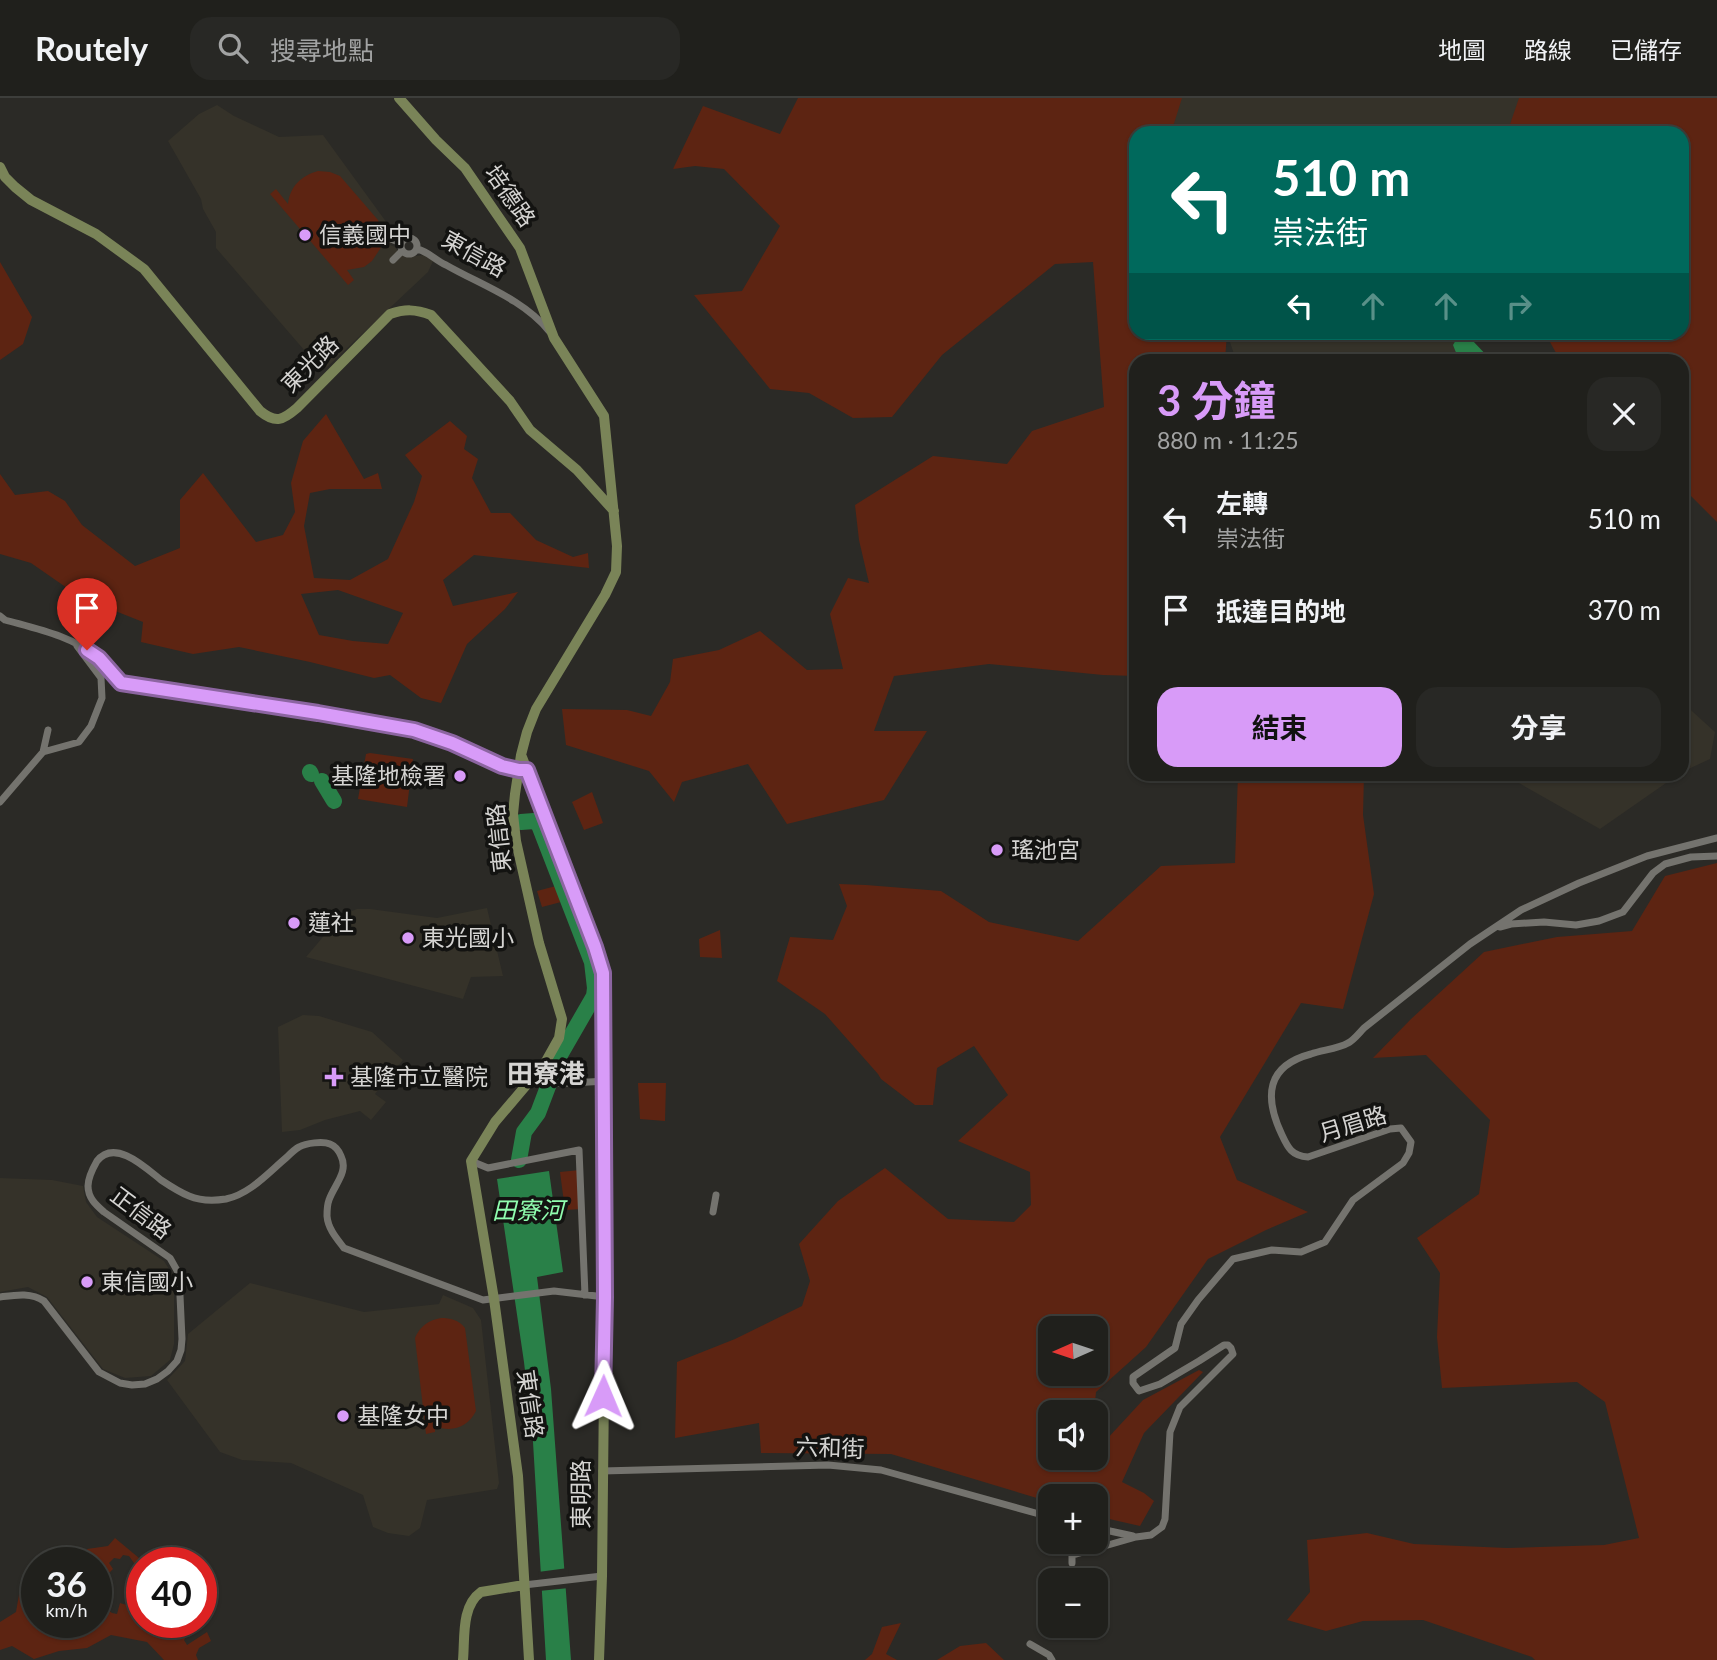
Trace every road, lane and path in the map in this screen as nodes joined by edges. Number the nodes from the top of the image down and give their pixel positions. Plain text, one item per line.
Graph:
1 (399, 98) edge
2 (0, 167) edge
3 (391, 239) dead end
4 (402, 247) junction
5 (417, 249) junction
6 (393, 260) dead end
7 (554, 338) junction
8 (614, 511) junction
9 (0, 616) edge
10 (75, 643) junction
11 (48, 730) dead end
12 (43, 752) junction
13 (521, 755) joint
14 (523, 770) junction
15 (0, 802) edge
16 (1717, 838) edge
17 (1717, 856) edge
18 (1489, 930) junction
19 (537, 1080) junction
20 (603, 1081) junction
21 (471, 1161) junction
22 (716, 1195) dead end
23 (713, 1212) dead end
24 (585, 1295) junction
25 (0, 1297) edge
26 (605, 1297) junction
27 (494, 1299) junction
28 (602, 1471) junction
29 (1038, 1514) edge
30 (1108, 1531) edge
31 (1136, 1537) junction
32 (1108, 1547) edge
33 (1072, 1554) edge
34 (1087, 1554) edge
35 (602, 1576) junction
36 (524, 1585) junction
37 (1030, 1644) dead end
38 (463, 1660) edge
39 (529, 1660) edge
40 (599, 1660) edge
41 (1052, 1660) edge

1 - 7 street, 培德路
2 - 8 street, 東光路
3 - 4 street
4 - 5 street
4 - 5 street
4 - 6 street
5 - 7 street, 東信路
7 - 8 street, 東信路
8 - 13 street, 東信路
9 - 10 street
10 - 12 street
10 - 14 street
11 - 12 street
12 - 15 street
13 - 14 street, 東明路
14 - 19 street, 東信路
14 - 20 street, 東明路
16 - 18 street, 月眉路
17 - 18 street
18 - 31 street, 月眉路
19 - 20 street
19 - 21 street, 東信路
20 - 26 street, 東明路
21 - 24 street
21 - 27 street, 東信路
22 - 23 street
24 - 26 street
24 - 27 street
25 - 27 street, 正信路
26 - 28 street, 東明路
27 - 36 street, 東信路
28 - 29 street, 六和街
28 - 35 street, 東明路
30 - 31 street
31 - 32 street, 月眉路
33 - 34 street, 月眉路
35 - 36 street
35 - 40 street, 東明路
36 - 38 street
36 - 39 street, 東信路
37 - 41 street

